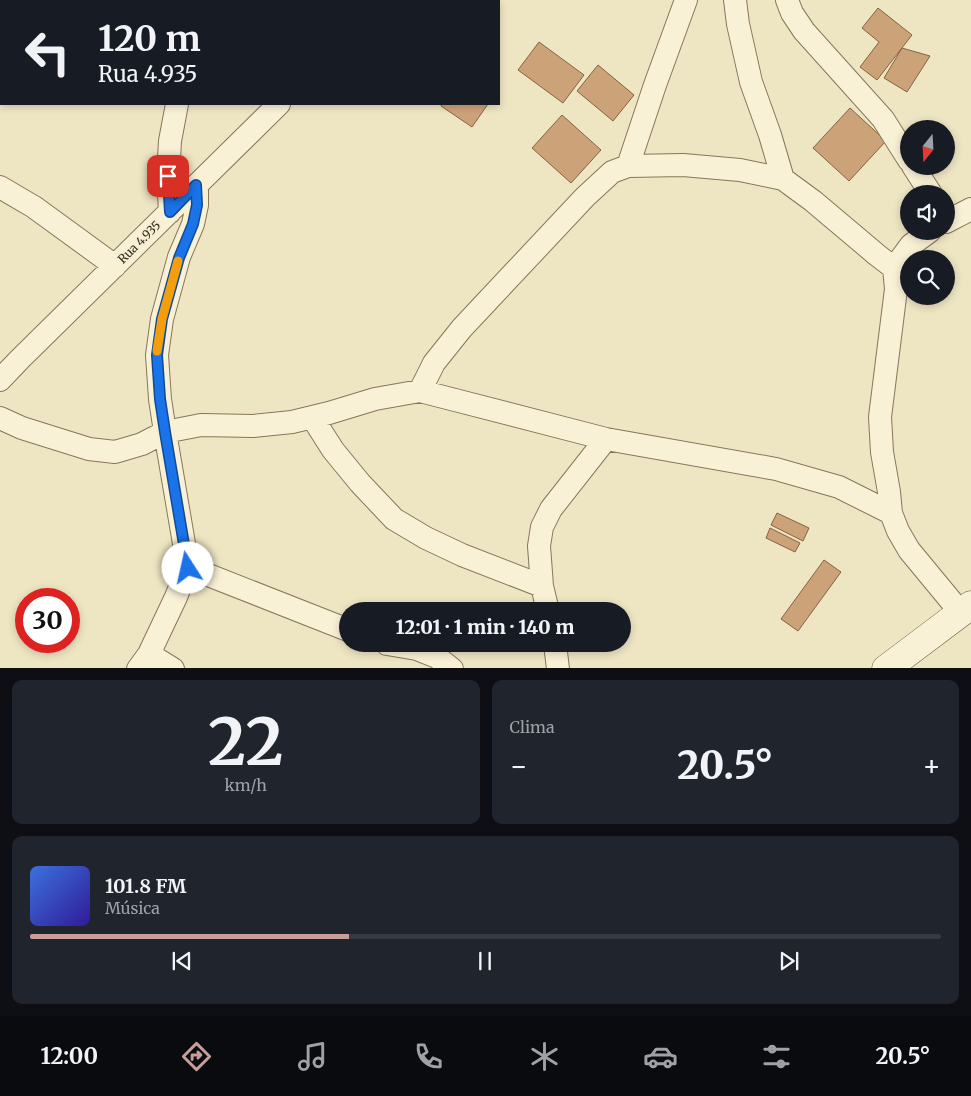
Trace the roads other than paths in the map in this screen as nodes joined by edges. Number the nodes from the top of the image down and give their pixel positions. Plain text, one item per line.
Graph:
1 (686, 0) edge
2 (735, 0) edge
3 (787, 0) edge
4 (177, 105) edge
5 (278, 105) edge
6 (900, 146) edge
7 (628, 166) junction
8 (783, 179) junction
9 (196, 185) junction
10 (0, 187) edge
11 (971, 209) edge
12 (170, 212) junction
13 (955, 217) edge
14 (918, 240) edge
15 (115, 266) junction
16 (894, 268) junction
17 (0, 380) edge
18 (420, 391) junction
19 (312, 417) junction
20 (0, 418) edge
21 (165, 432) junction
22 (606, 439) junction
23 (891, 513) junction
24 (188, 568) junction
25 (542, 586) junction
26 (546, 602) edge
27 (966, 609) edge
28 (339, 627) edge
29 (424, 652) edge
30 (556, 652) edge
31 (143, 661) edge
32 (173, 668) edge
33 (452, 668) edge
34 (558, 668) edge
35 (886, 668) edge

1 - 7 street
2 - 8 street
3 - 6 street
4 - 12 street
5 - 9 street, Rua 4.935
7 - 8 street
7 - 18 street
8 - 16 street
9 - 12 street, Rua 4.935
9 - 21 street
10 - 15 street
11 - 13 street
12 - 15 street, Rua 4.935
14 - 16 street
15 - 17 street, Rua 4.935
16 - 23 street
18 - 19 street
18 - 22 street
19 - 21 street
19 - 25 street
20 - 21 street
21 - 24 street
22 - 23 street
22 - 25 street
23 - 27 street
24 - 28 street
24 - 31 street
25 - 26 street
27 - 35 main road
29 - 33 street
30 - 34 street
31 - 32 street

